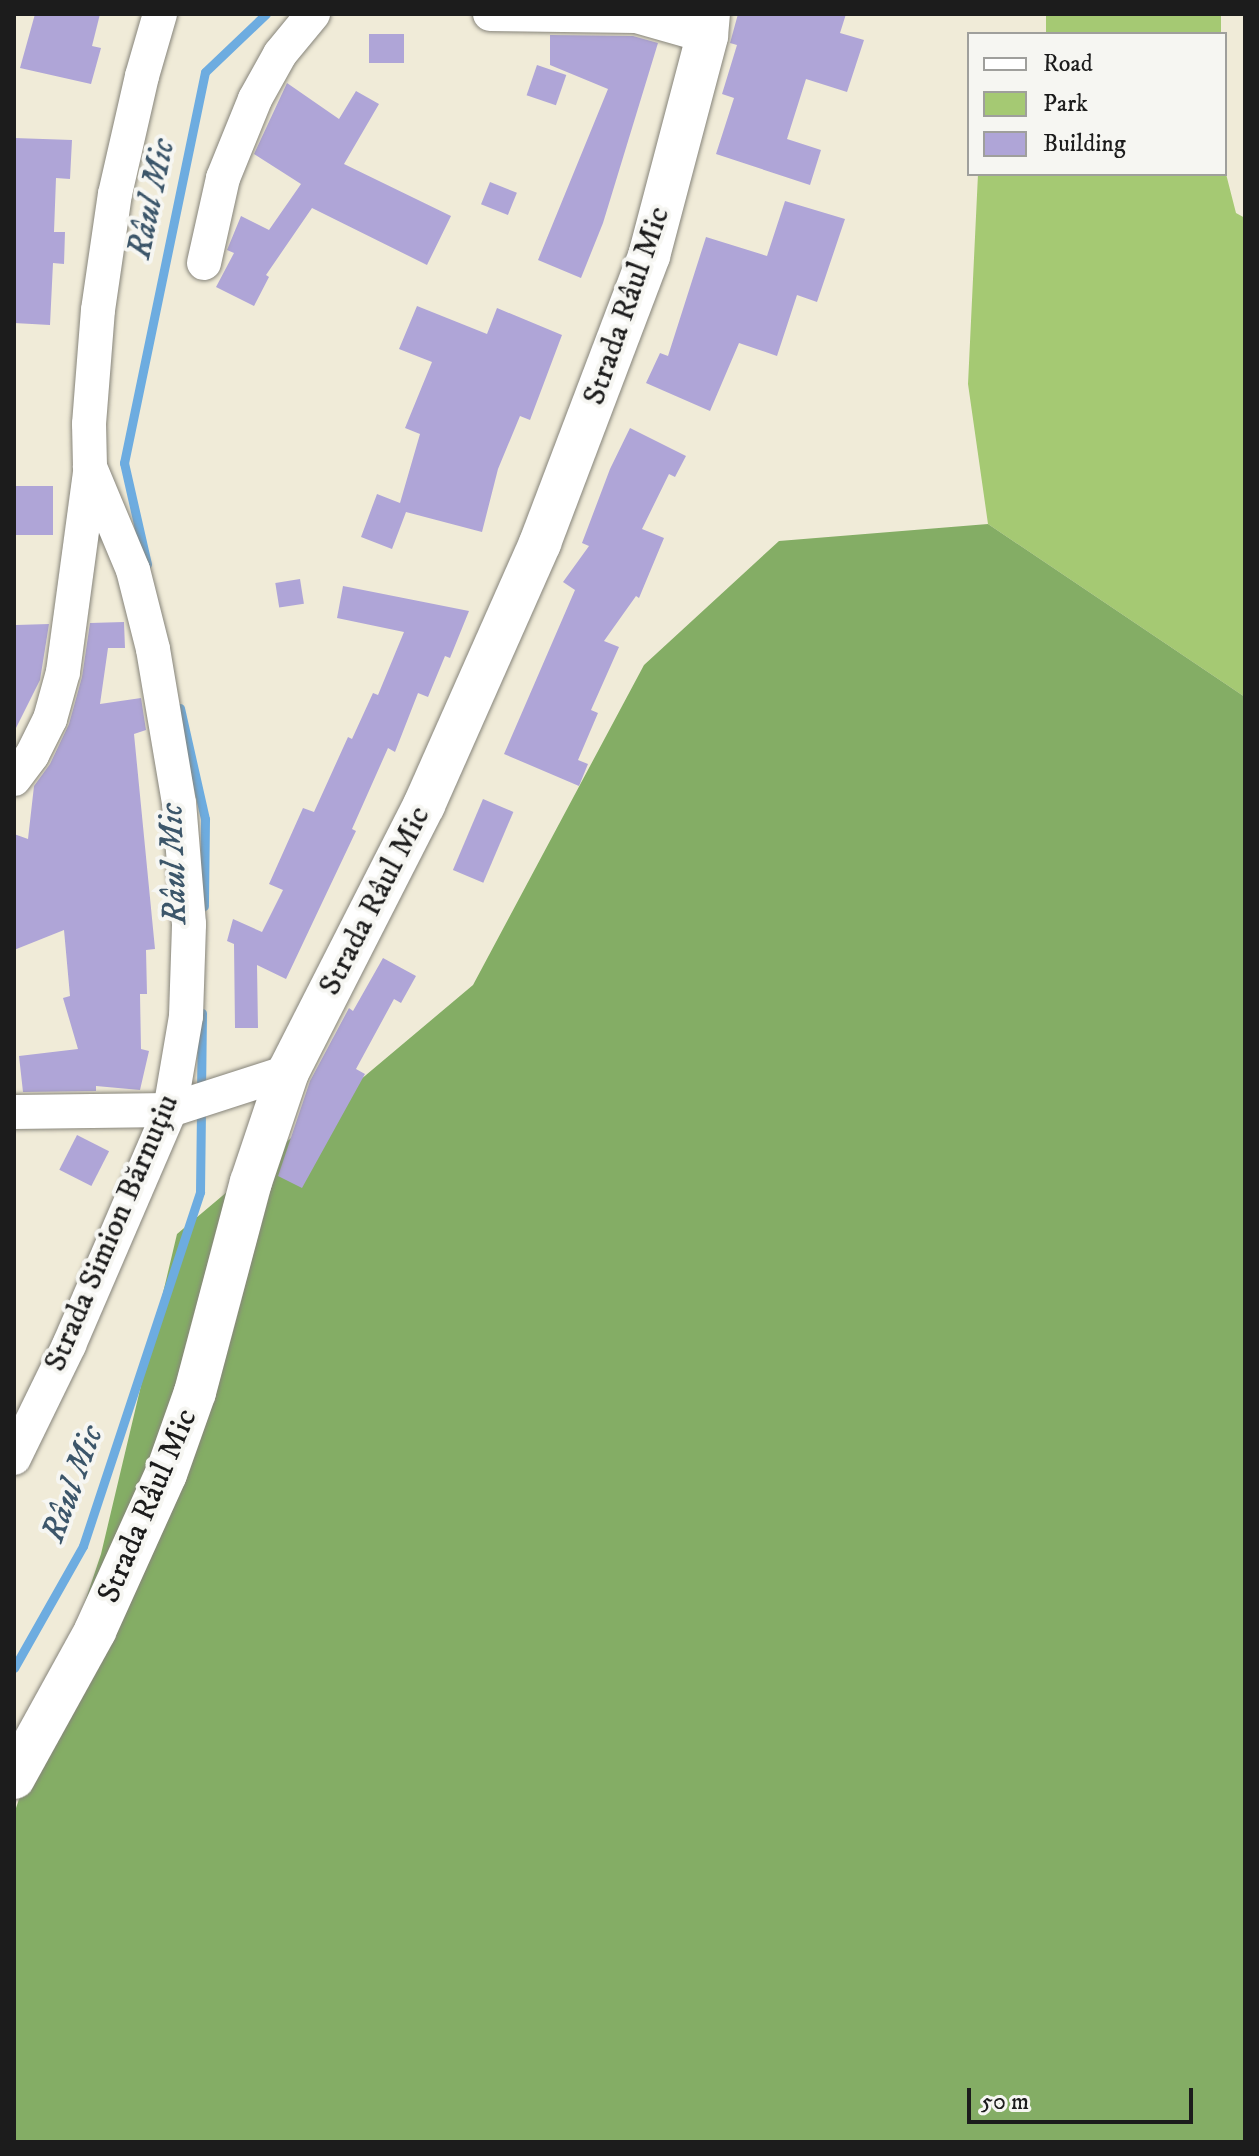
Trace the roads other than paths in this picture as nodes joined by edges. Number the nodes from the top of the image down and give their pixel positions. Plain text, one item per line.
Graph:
1 (160, 14) edge
2 (313, 14) edge
3 (490, 14) edge
4 (708, 25) edge
5 (204, 263) dead end
6 (90, 467) junction
7 (14, 779) edge
8 (288, 1072) junction
9 (180, 1106) junction
10 (14, 1112) edge
11 (14, 1458) edge
12 (14, 1778) edge

1 - 6 street, Strada Simion Bărnuțiu
2 - 5 street
3 - 4 street
4 - 8 street, Strada Râul Mic
6 - 7 street
6 - 9 street, Strada Simion Bărnuțiu
8 - 9 street
8 - 12 street, Strada Râul Mic
9 - 10 street
9 - 11 street, Strada Simion Bărnuțiu

